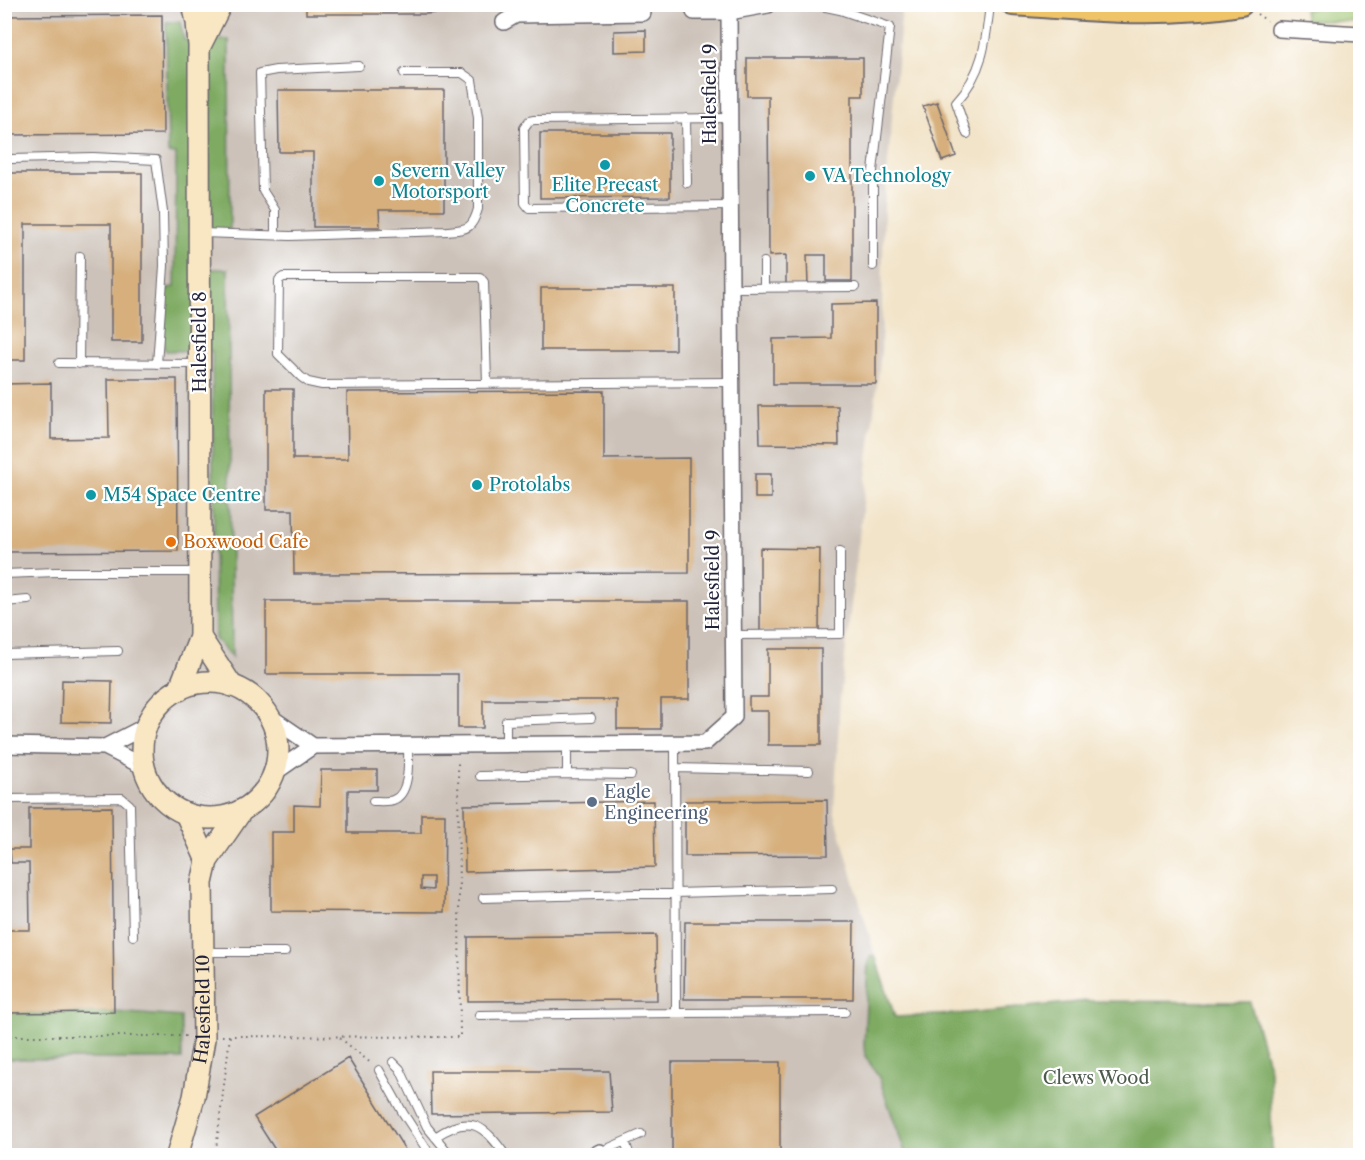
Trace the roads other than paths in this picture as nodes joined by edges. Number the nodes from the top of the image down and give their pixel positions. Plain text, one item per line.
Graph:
1 (193, 4) edge
2 (221, 4) edge
3 (812, 4) edge
4 (990, 4) edge
5 (1013, 4) edge
6 (769, 5) edge
7 (1246, 8) edge
8 (694, 12) dead end
9 (729, 12) junction
10 (643, 13) dead end
11 (512, 14) edge
12 (1279, 29) road end
13 (1360, 34) edge
14 (200, 46) junction
15 (359, 66) dead end
16 (404, 73) dead end
17 (686, 118) junction
18 (730, 118) junction
19 (967, 134) dead end
20 (11, 159) dead end
21 (687, 183) dead end
22 (730, 206) junction
23 (200, 233) junction
24 (275, 235) junction
25 (80, 256) dead end
26 (764, 262) dead end
27 (873, 266) dead end
28 (764, 287) junction
29 (855, 287) dead end
30 (731, 288) junction
31 (59, 363) dead end
32 (79, 364) junction
33 (157, 364) junction
34 (200, 364) junction
35 (732, 382) junction
36 (487, 383) junction
37 (840, 551) dead end
38 (200, 572) junction
39 (4, 574) edge
40 (28, 600) dead end
41 (4, 602) edge
42 (733, 635) junction
43 (200, 637) junction
44 (117, 651) dead end
45 (4, 654) edge
46 (232, 686) junction
47 (179, 690) junction
48 (272, 718) junction
49 (591, 718) dead end
50 (146, 726) junction
51 (675, 743) junction
52 (567, 744) junction
53 (4, 745) edge
54 (408, 745) junction
55 (506, 745) junction
56 (314, 746) junction
57 (105, 747) junction
58 (144, 767) junction
59 (675, 768) junction
60 (810, 771) dead end
61 (274, 773) junction
62 (567, 774) junction
63 (631, 775) dead end
64 (480, 776) dead end
65 (4, 799) edge
66 (373, 801) dead end
67 (242, 810) junction
68 (186, 814) junction
69 (207, 861) junction
70 (832, 889) dead end
71 (677, 893) junction
72 (483, 898) dead end
73 (133, 936) dead end
74 (203, 952) junction
75 (285, 952) dead end
76 (845, 1012) dead end
77 (676, 1013) junction
78 (478, 1015) dead end
79 (393, 1062) dead end
80 (379, 1070) road end
81 (641, 1134) dead end
82 (435, 1137) junction
83 (625, 1141) junction
84 (596, 1154) edge
85 (177, 1155) edge
86 (431, 1155) edge
87 (451, 1155) edge
88 (506, 1155) edge
89 (630, 1155) edge

1 - 14 street, Halesfield 8
2 - 14 street, Halesfield 8
3 - 27 lane
4 - 19 lane
5 - 7 main road
6 - 9 street
8 - 9 street
9 - 18 street, Halesfield 9
10 - 11 street
12 - 13 street
14 - 23 street, Halesfield 8
15 - 24 lane
16 - 24 lane
17 - 18 lane
17 - 21 lane
17 - 22 lane
18 - 22 street, Halesfield 9
20 - 33 lane
22 - 30 street, Halesfield 9
23 - 24 lane
23 - 34 street, Halesfield 8
25 - 32 lane
26 - 28 lane
28 - 29 lane
28 - 30 lane
30 - 35 street, Halesfield 9
31 - 32 lane
32 - 33 lane
33 - 34 lane
34 - 38 street, Halesfield 8
35 - 36 lane
35 - 42 street, Halesfield 9
36 - 36 lane
37 - 42 lane
38 - 39 lane
38 - 43 street, Halesfield 8
40 - 41 lane
42 - 51 street, Halesfield 9
43 - 46 street
43 - 47 street, Halesfield 8
44 - 45 lane
46 - 47 street
46 - 48 street
47 - 50 street
48 - 56 street
48 - 61 street
49 - 55 lane
50 - 57 street
50 - 58 street
51 - 52 street, Halesfield 9
51 - 59 lane
52 - 55 street, Halesfield 9
52 - 62 lane
53 - 57 street
54 - 55 street, Halesfield 9
54 - 56 street, Halesfield 9
54 - 66 lane
56 - 61 street
57 - 58 street
58 - 68 street
59 - 60 lane
59 - 71 lane
61 - 67 street
62 - 63 lane
62 - 64 lane
65 - 73 lane
67 - 68 street
67 - 69 street, Halesfield 10
68 - 69 street
69 - 74 street, Halesfield 10
70 - 71 lane
71 - 72 lane
71 - 77 lane
74 - 75 lane
74 - 85 street, Halesfield 10
76 - 77 lane
77 - 78 lane
79 - 82 lane
80 - 86 lane
81 - 83 lane
82 - 87 lane
82 - 88 lane
83 - 84 lane
83 - 89 lane

